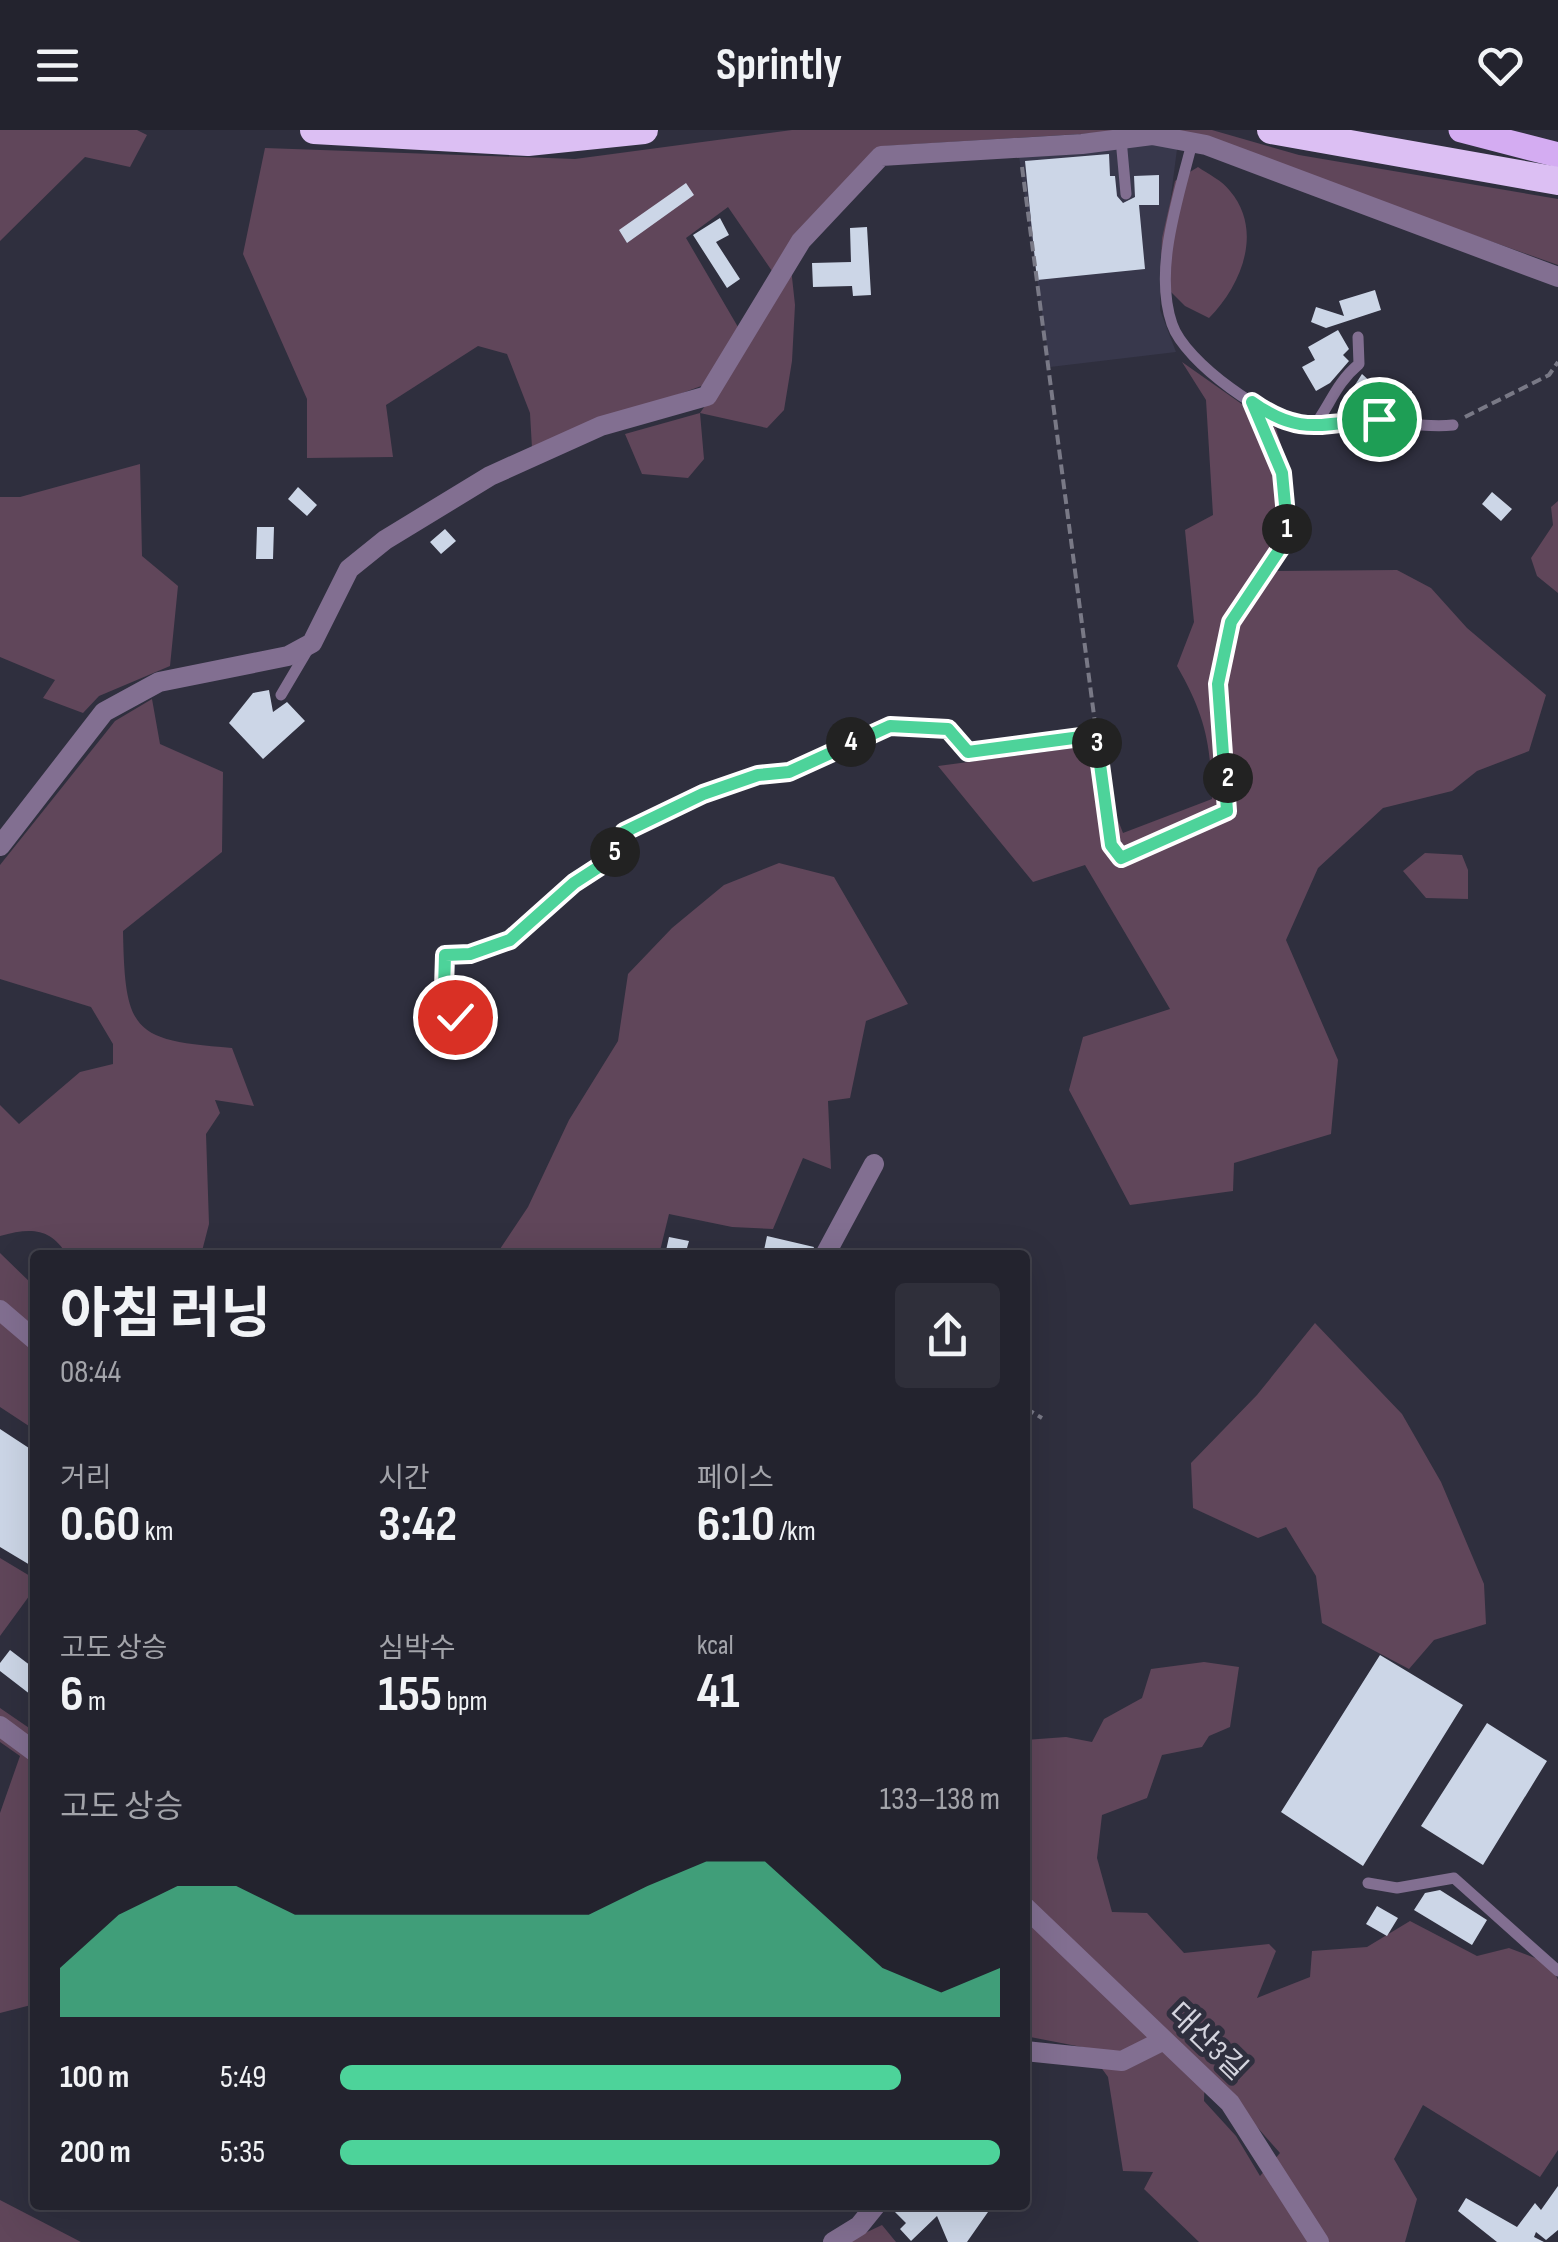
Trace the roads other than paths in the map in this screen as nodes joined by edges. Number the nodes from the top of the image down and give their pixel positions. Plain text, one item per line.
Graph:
1 (314, 130) edge
2 (644, 130) edge
3 (1271, 130) edge
4 (1288, 130) edge
5 (1352, 130) edge
6 (1461, 130) edge
7 (1316, 138) junction
8 (1121, 139) junction
9 (1192, 142) junction
10 (1558, 155) edge
11 (1558, 171) edge
12 (1558, 181) edge
13 (1126, 194) dead end
14 (1558, 277) edge
15 (1358, 337) dead end
16 (1453, 425) road end
17 (1312, 429) junction
18 (312, 643) junction
19 (280, 695) dead end
20 (0, 846) edge
21 (874, 1164) dead end
22 (828, 1250) edge
23 (0, 1310) edge
24 (30, 1336) edge
25 (0, 1726) edge
26 (30, 1748) edge
27 (1368, 1883) dead end
28 (1030, 1912) edge
29 (1558, 1971) edge
30 (1164, 2040) junction
31 (1030, 2052) edge
32 (872, 2210) edge
33 (833, 2242) edge
34 (1320, 2242) edge

1 - 2 highway
3 - 7 highway
4 - 7 highway
5 - 11 main road
6 - 10 main road
7 - 12 highway
8 - 9 street
8 - 13 lane
8 - 18 street
9 - 14 street
9 - 17 lane
15 - 17 lane
16 - 17 lane
18 - 19 lane
18 - 20 street
21 - 22 street
23 - 24 street
25 - 26 street
27 - 29 lane
28 - 30 street, 대산3길
30 - 31 street
30 - 34 street, 대산3길
32 - 33 street

